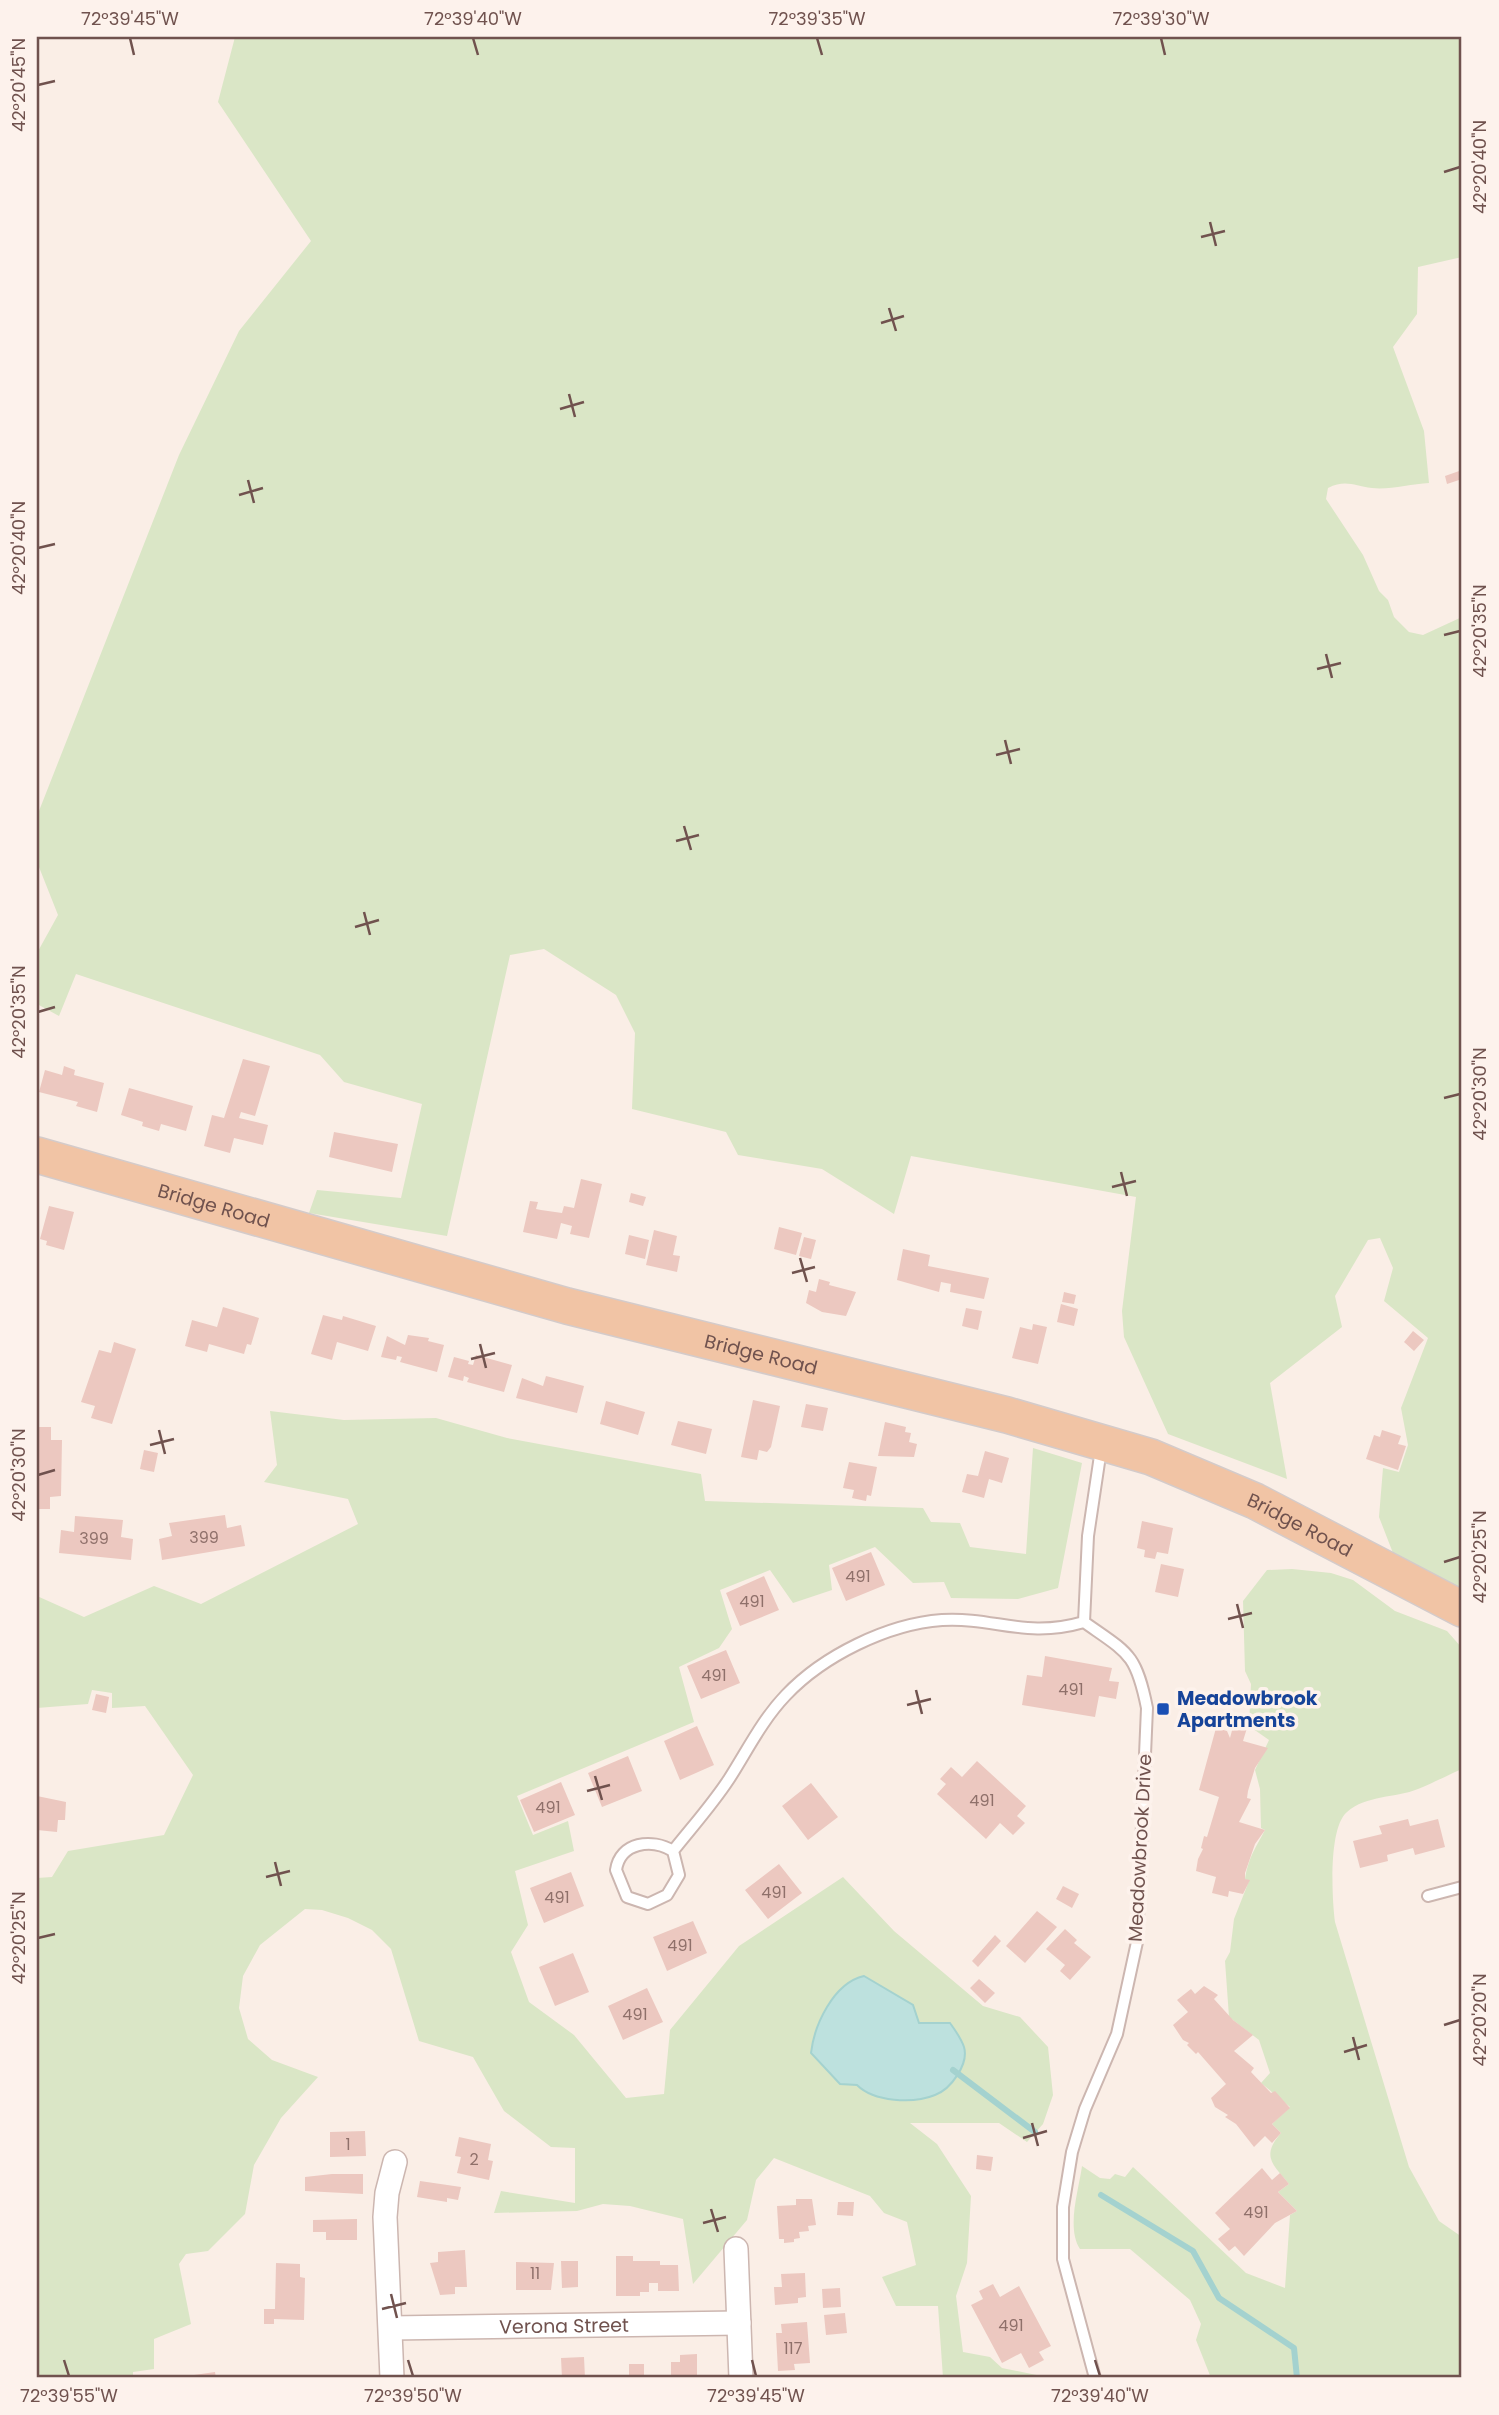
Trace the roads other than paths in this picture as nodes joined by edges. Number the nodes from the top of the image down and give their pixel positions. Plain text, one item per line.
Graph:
1 (37, 1155) edge
2 (1102, 1442) junction
3 (1462, 1609) edge
4 (1084, 1622) junction
5 (673, 1851) junction
6 (1462, 1887) edge
7 (1428, 1896) dead end
8 (395, 2162) dead end
9 (736, 2249) dead end
10 (738, 2323) junction
11 (391, 2328) junction
12 (392, 2378) edge
13 (741, 2378) edge
14 (1095, 2378) edge

1 - 2 main road, Bridge Road
2 - 3 main road, Bridge Road
2 - 4 lane
4 - 5 lane
4 - 14 lane, Meadowbrook Drive
5 - 5 lane
6 - 7 lane
8 - 11 street
9 - 10 street
10 - 11 street, Verona Street
10 - 13 street
11 - 12 street

